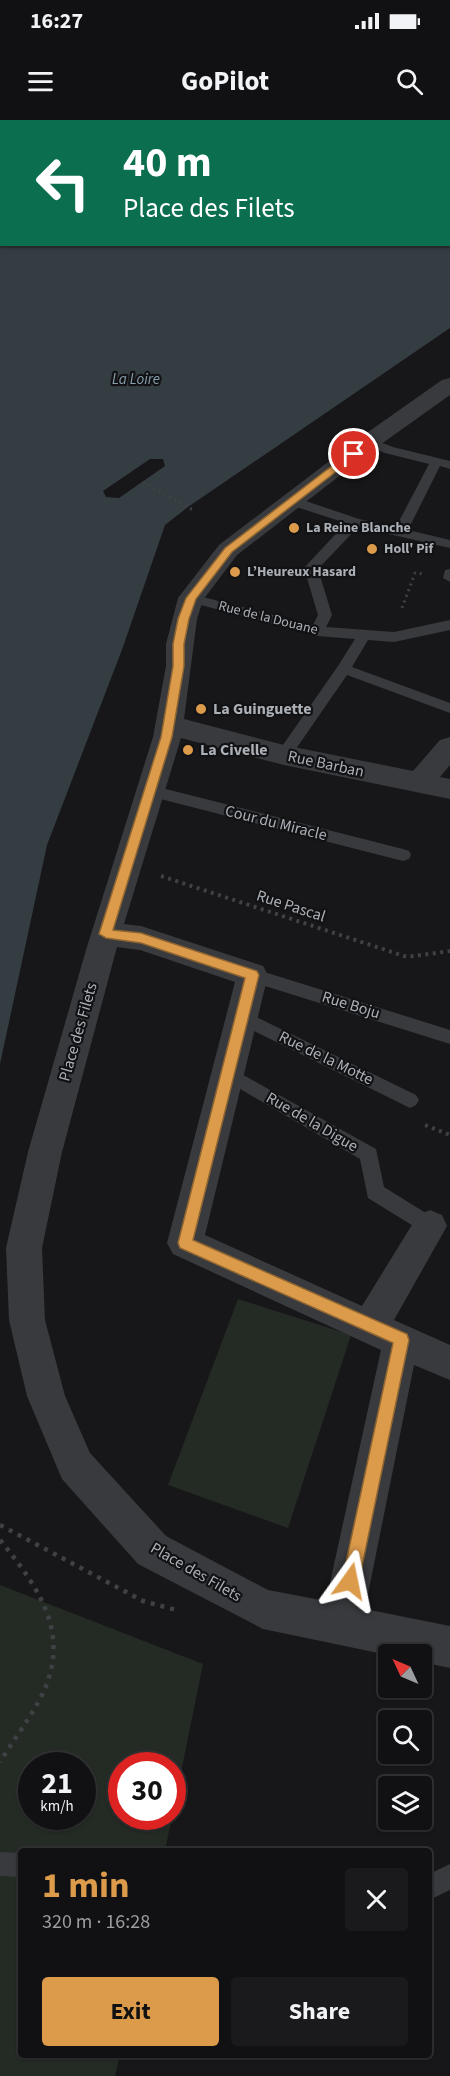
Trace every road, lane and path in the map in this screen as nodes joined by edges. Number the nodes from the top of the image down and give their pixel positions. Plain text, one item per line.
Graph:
1 (447, 391) edge
2 (369, 442) junction
3 (436, 462) junction
4 (450, 465) edge
5 (143, 482) dead end
6 (292, 501) junction
7 (193, 510) dead end
8 (355, 522) junction
9 (400, 532) junction
10 (450, 544) edge
11 (449, 576) edge
12 (191, 598) junction
13 (450, 625) edge
14 (317, 631) junction
15 (417, 632) junction
16 (364, 635) junction
17 (344, 669) junction
18 (450, 708) edge
19 (169, 725) junction
20 (450, 747) edge
21 (284, 755) junction
22 (419, 783) junction
23 (450, 789) edge
24 (150, 791) junction
25 (403, 855) dead end
26 (127, 865) junction
27 (106, 934) junction
28 (450, 951) edge
29 (252, 975) junction
30 (242, 1017) junction
31 (450, 1037) edge
32 (229, 1074) junction
33 (410, 1100) dead end
34 (430, 1226) joint
35 (386, 1333) junction
36 (450, 1363) edge
37 (0, 1540) edge
38 (341, 1625) junction
39 (450, 1647) edge
40 (0, 1762) edge
41 (0, 1864) edge
42 (18, 1865) edge
43 (450, 1876) edge
44 (432, 1886) edge

1 - 2 street
2 - 3 lane
2 - 6 street
3 - 4 lane
3 - 9 lane
5 - 7 path
6 - 8 lane
6 - 12 street
8 - 9 lane
8 - 14 lane
9 - 10 lane
11 - 15 path
12 - 14 lane, Rue de la Douane
12 - 19 street, Place des Filets
13 - 15 lane, Rue de la Douane
14 - 16 lane, Rue de la Douane
15 - 16 lane, Rue de la Douane
16 - 17 lane
17 - 18 lane
17 - 21 lane
19 - 21 street, Rue Barban
19 - 24 street, Place des Filets
20 - 22 street
21 - 22 street, Rue Barban
22 - 23 street, Rue Barban
24 - 25 lane, Cour du Miracle
24 - 26 street, Place des Filets
26 - 27 street, Place des Filets
26 - 28 path, Rue Pascal
27 - 29 street
27 - 38 street, Place des Filets
29 - 30 street
29 - 31 lane, Rue Boju
30 - 32 street
30 - 33 lane, Rue de la Motte
32 - 34 lane, Rue de la Digue
32 - 35 street
34 - 35 street
35 - 36 street
35 - 38 street
37 - 40 path
38 - 39 street, Place des Filets
41 - 42 lane
43 - 44 lane

